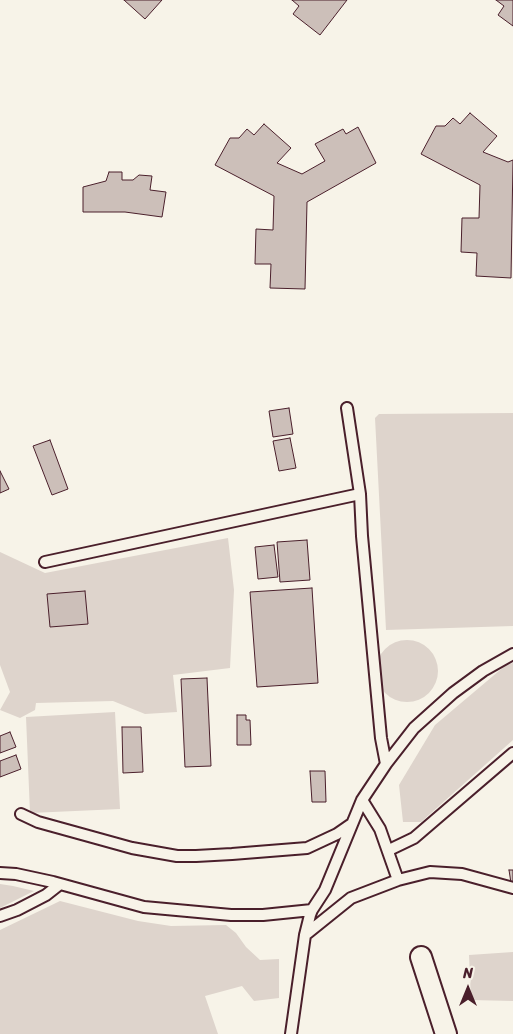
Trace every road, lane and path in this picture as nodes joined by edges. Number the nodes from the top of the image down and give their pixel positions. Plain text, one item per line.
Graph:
1 (347, 408) dead end
2 (360, 494) junction
3 (45, 562) dead end
4 (513, 654) edge
5 (513, 754) edge
6 (386, 764) junction
7 (362, 800) junction
8 (21, 814) dead end
9 (351, 824) junction
10 (389, 850) junction
11 (0, 873) edge
12 (398, 880) junction
13 (60, 884) junction
14 (513, 888) edge
15 (312, 910) junction
16 (0, 916) edge
17 (305, 936) junction
18 (421, 957) dead end
19 (291, 1034) edge
20 (446, 1034) edge

1 - 2 lane
2 - 3 lane
2 - 6 lane
4 - 6 lane
5 - 10 lane
6 - 7 lane
7 - 9 lane
7 - 10 lane
8 - 9 lane
9 - 15 lane
10 - 12 lane
11 - 13 lane
12 - 14 lane
12 - 17 lane
13 - 15 lane
13 - 16 lane
15 - 17 lane
17 - 19 lane
18 - 20 street

